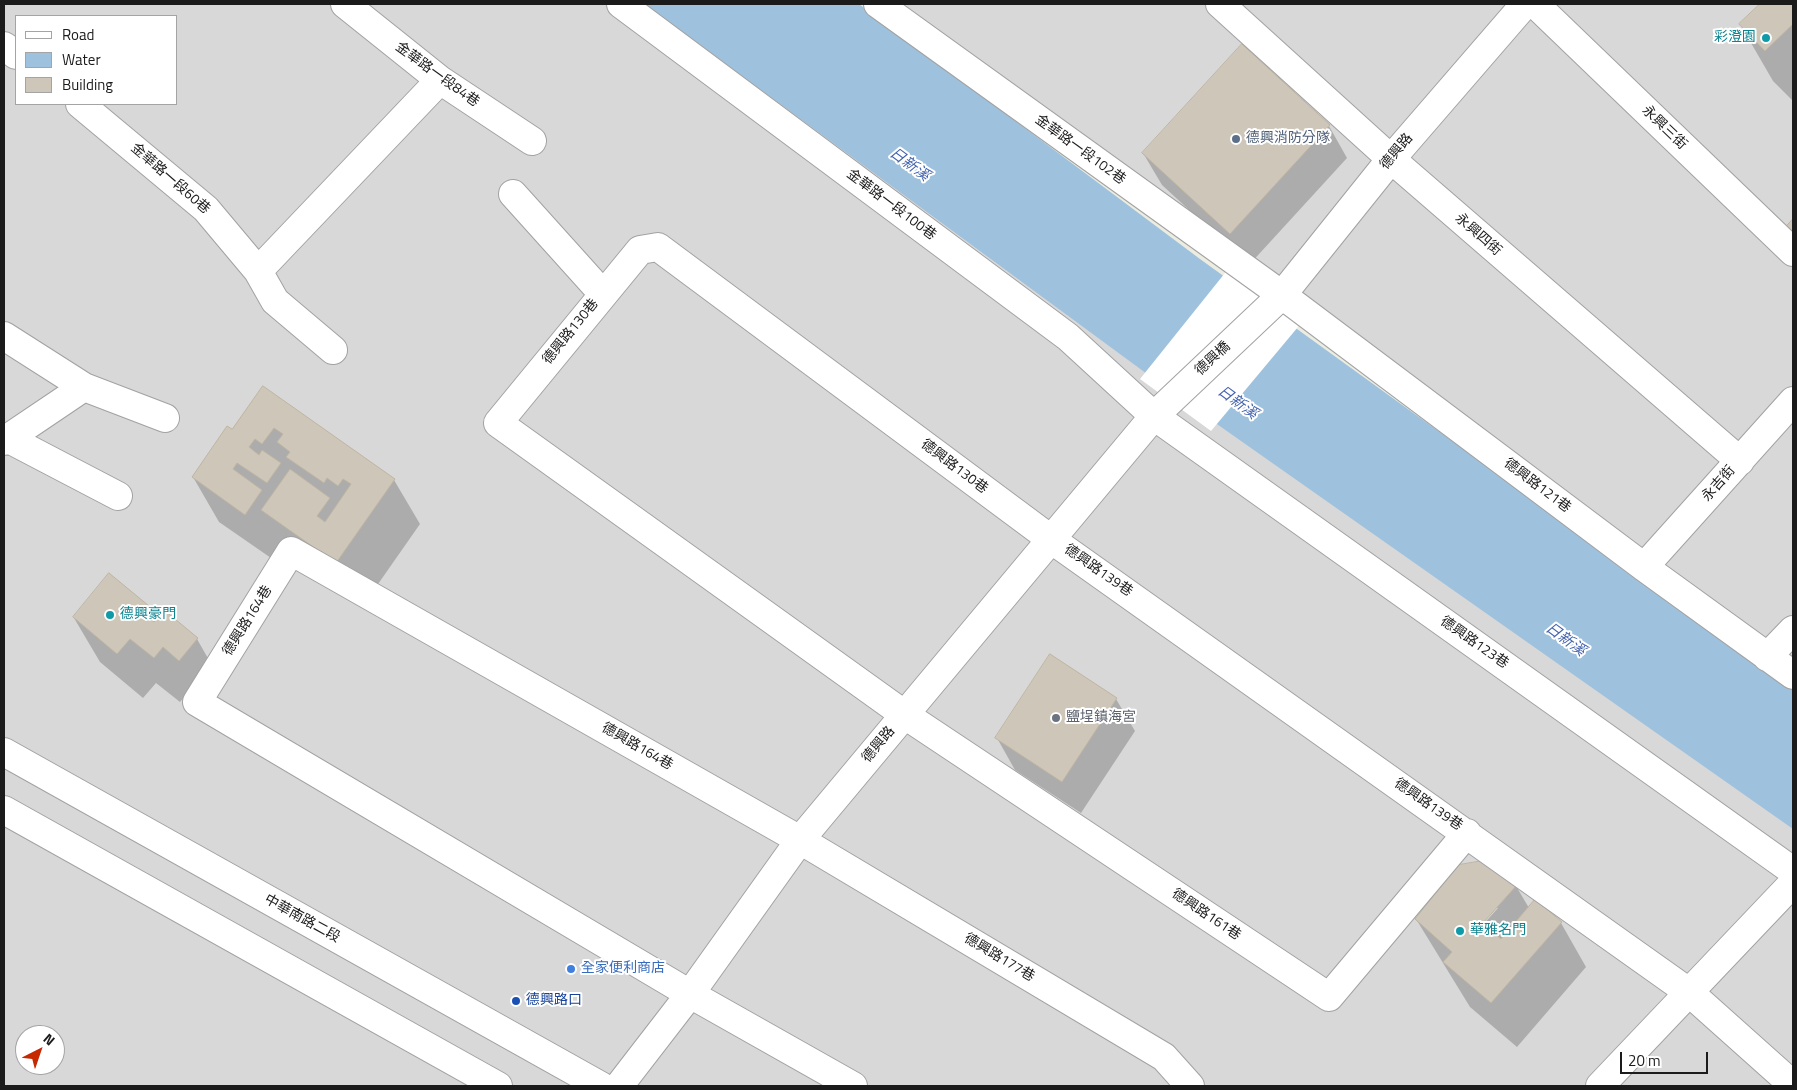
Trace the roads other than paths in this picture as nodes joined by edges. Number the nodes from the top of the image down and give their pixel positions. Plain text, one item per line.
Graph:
1 (345, 4) edge
2 (621, 4) edge
3 (1220, 4) edge
4 (1525, 4) edge
5 (1535, 4) edge
6 (890, 7) edge
7 (4, 46) edge
8 (15, 54) edge
9 (440, 80) junction
10 (81, 105) edge
11 (532, 141) dead end
12 (1391, 159) junction
13 (513, 194) dead end
14 (1793, 252) edge
15 (258, 271) junction
16 (603, 294) junction
17 (1277, 299) junction
18 (4, 336) edge
19 (333, 350) dead end
20 (84, 387) junction
21 (1793, 400) edge
22 (1154, 416) junction
23 (165, 418) dead end
24 (5, 440) edge
25 (1740, 460) junction
26 (118, 496) dead end
27 (1052, 540) junction
28 (1644, 567) junction
29 (1793, 630) edge
30 (1767, 657) junction
31 (1793, 675) edge
32 (905, 714) junction
33 (4, 752) edge
34 (4, 810) edge
35 (1468, 833) junction
36 (800, 840) junction
37 (1793, 871) edge
38 (1793, 883) edge
39 (1690, 993) junction
40 (690, 994) junction
41 (1793, 1085) edge
42 (498, 1086) edge
43 (600, 1086) edge
44 (619, 1086) edge
45 (853, 1086) edge
46 (1190, 1086) edge
47 (1600, 1086) edge

1 - 9 street, 金華路一段84巷
2 - 22 street, 金華路一段100巷
3 - 12 street, 永興四街
4 - 12 street, 德興路
5 - 14 street, 永興三街
6 - 17 street, 金華路一段102巷
7 - 8 street
9 - 11 street, 金華路一段84巷
9 - 15 street
10 - 15 street, 金華路一段60巷
12 - 17 street, 德興路
12 - 25 street, 永興四街
13 - 16 street
15 - 19 street, 金華路一段60巷
16 - 27 street, 德興路130巷
16 - 32 street, 德興路130巷
17 - 22 street, 德興橋
17 - 28 street, 德興路121巷
18 - 20 street
20 - 23 street
20 - 24 street
21 - 25 street, 永吉街
22 - 27 street, 德興路
22 - 37 street, 德興路123巷
24 - 26 street
25 - 28 street, 永吉街
27 - 32 street, 德興路
27 - 35 street, 德興路139巷
28 - 30 street, 德興路121巷
29 - 30 street
30 - 31 street, 德興路121巷
32 - 35 street, 德興路161巷
32 - 36 street, 德興路
33 - 43 street, 中華南路二段
34 - 42 street
35 - 39 street, 德興路139巷
36 - 40 street, 德興路
36 - 40 street, 德興路164巷
36 - 46 street, 德興路177巷
38 - 39 street
39 - 41 street, 德興路139巷
39 - 47 street
40 - 44 street, 德興路
40 - 45 street

